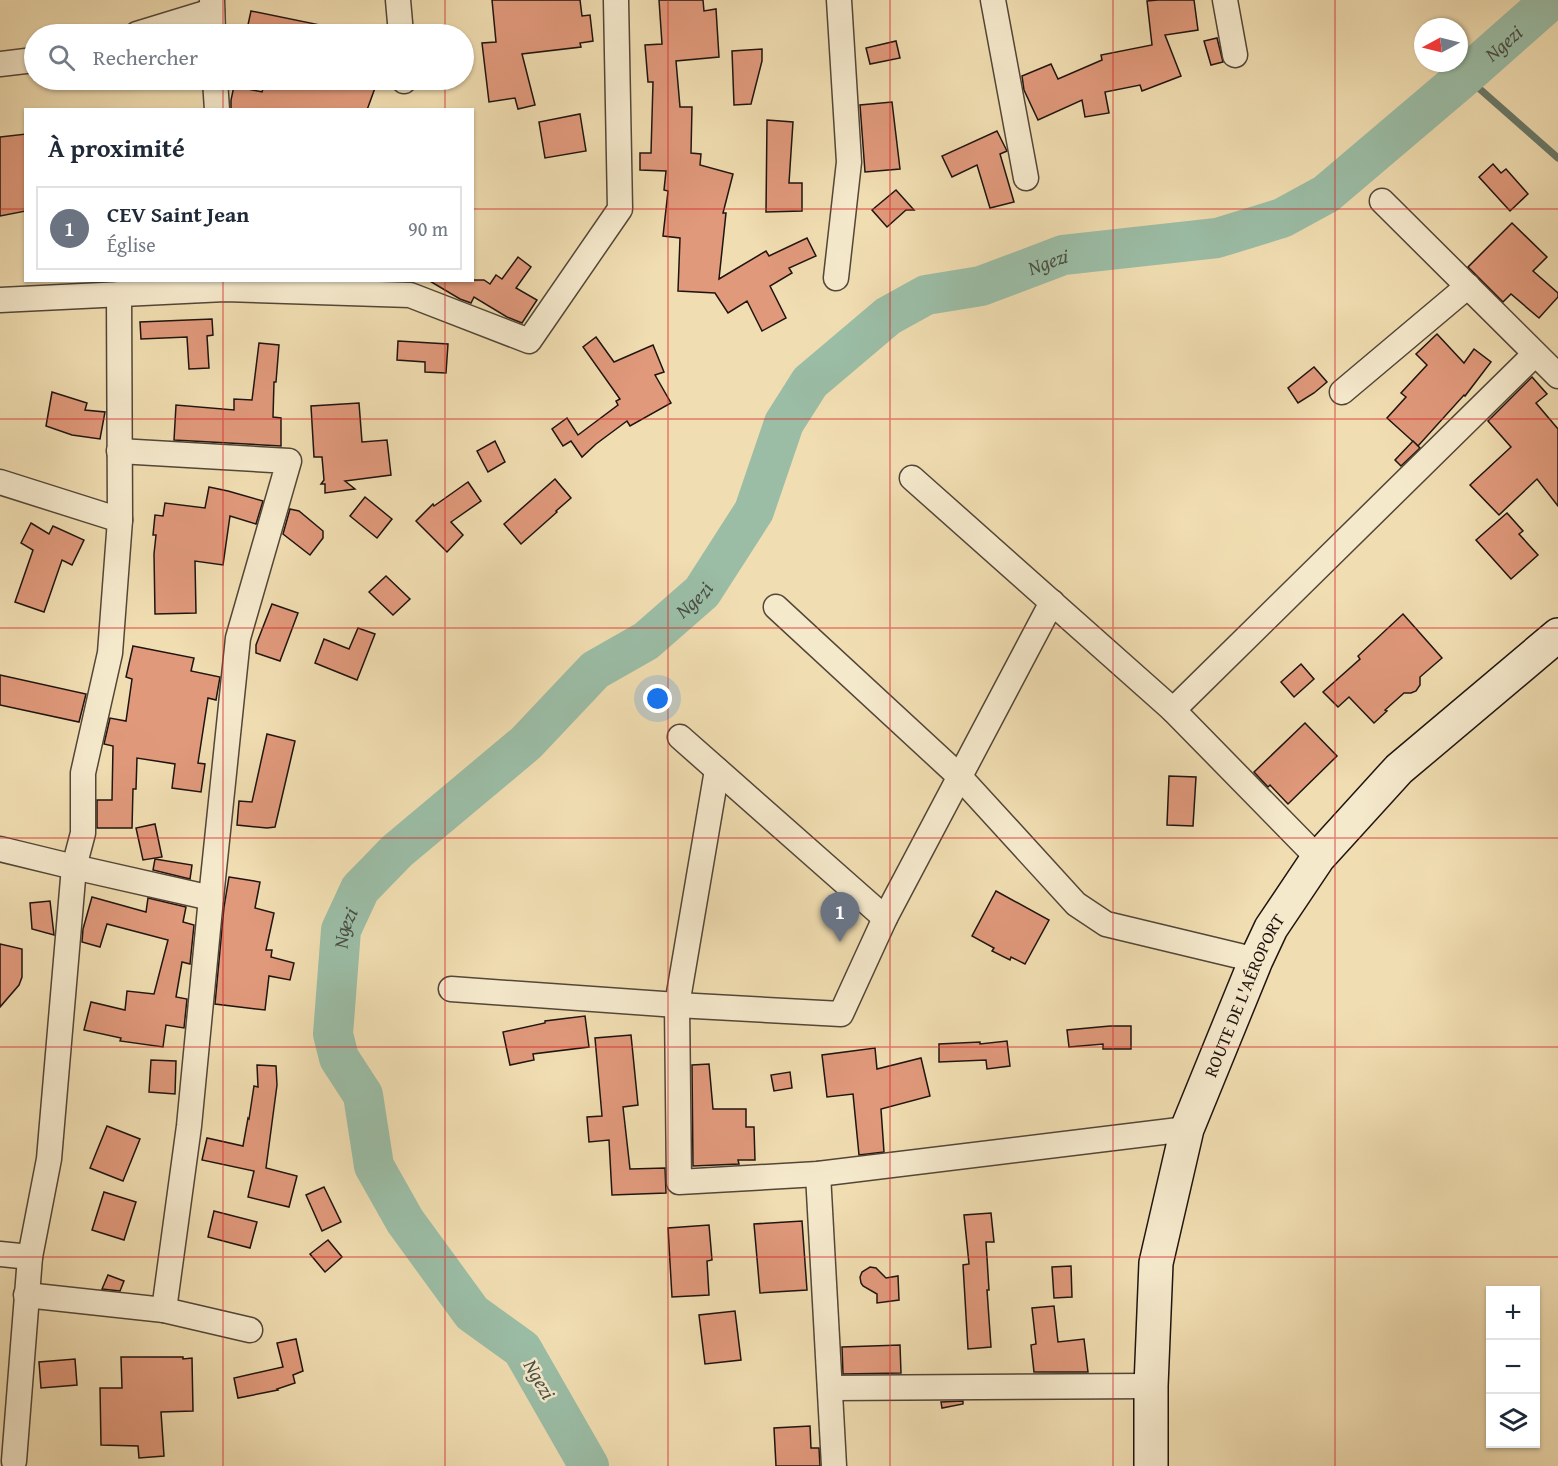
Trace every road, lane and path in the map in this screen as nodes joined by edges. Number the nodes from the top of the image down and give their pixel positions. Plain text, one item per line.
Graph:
1 (398, 0) edge
2 (616, 0) edge
3 (839, 0) edge
4 (993, 0) edge
5 (1225, 0) edge
6 (212, 15) edge
7 (176, 24) edge
8 (400, 24) edge
9 (1235, 55) dead end
10 (24, 61) edge
11 (0, 64) edge
12 (215, 90) edge
13 (216, 108) edge
14 (1026, 178) dead end
15 (1382, 201) dead end
16 (836, 278) dead end
17 (224, 285) edge
18 (1468, 286) junction
19 (119, 294) junction
20 (0, 300) edge
21 (1535, 354) junction
22 (1558, 376) edge
23 (1342, 392) dead end
24 (119, 451) junction
25 (912, 478) dead end
26 (0, 482) edge
27 (120, 520) junction
28 (1052, 602) junction
29 (776, 607) dead end
30 (1558, 635) edge
31 (1173, 710) junction
32 (680, 736) dead end
33 (717, 770) junction
34 (959, 776) junction
35 (0, 849) edge
36 (1318, 858) junction
37 (74, 867) junction
38 (211, 898) junction
39 (885, 918) junction
40 (1256, 960) junction
41 (451, 989) dead end
42 (677, 1005) junction
43 (1187, 1129) junction
44 (818, 1174) junction
45 (0, 1254) edge
46 (30, 1257) junction
47 (26, 1295) junction
48 (164, 1310) junction
49 (250, 1330) dead end
50 (1151, 1386) junction
51 (831, 1388) junction
52 (14, 1461) dead end
53 (834, 1466) edge
54 (1151, 1466) edge

1 - 8 street
2 - 17 street
3 - 16 street
4 - 14 street
5 - 9 street
6 - 7 street
10 - 11 street
12 - 13 street
15 - 18 street
17 - 19 street
18 - 21 street
18 - 23 street
19 - 20 street
19 - 24 street
21 - 22 street
21 - 31 street
24 - 27 street
24 - 38 street
25 - 28 street
26 - 27 street
27 - 37 street
28 - 31 street
28 - 34 street
29 - 34 street
30 - 36 street, ROUTE DE L'AÉROPORT
31 - 36 street
32 - 33 street
33 - 39 street
33 - 42 street
34 - 39 street
34 - 40 street
35 - 37 street
36 - 40 street, ROUTE DE L'AÉROPORT
37 - 38 street
37 - 46 street
38 - 48 street
39 - 42 street
40 - 43 street, ROUTE DE L'AÉROPORT
41 - 42 street
42 - 44 street
43 - 44 street
43 - 50 street, ROUTE DE L'AÉROPORT
44 - 51 street
45 - 46 street
46 - 47 street
47 - 48 street
47 - 52 street
48 - 49 street
50 - 51 street
50 - 54 street, ROUTE DE L'AÉROPORT
51 - 53 street

